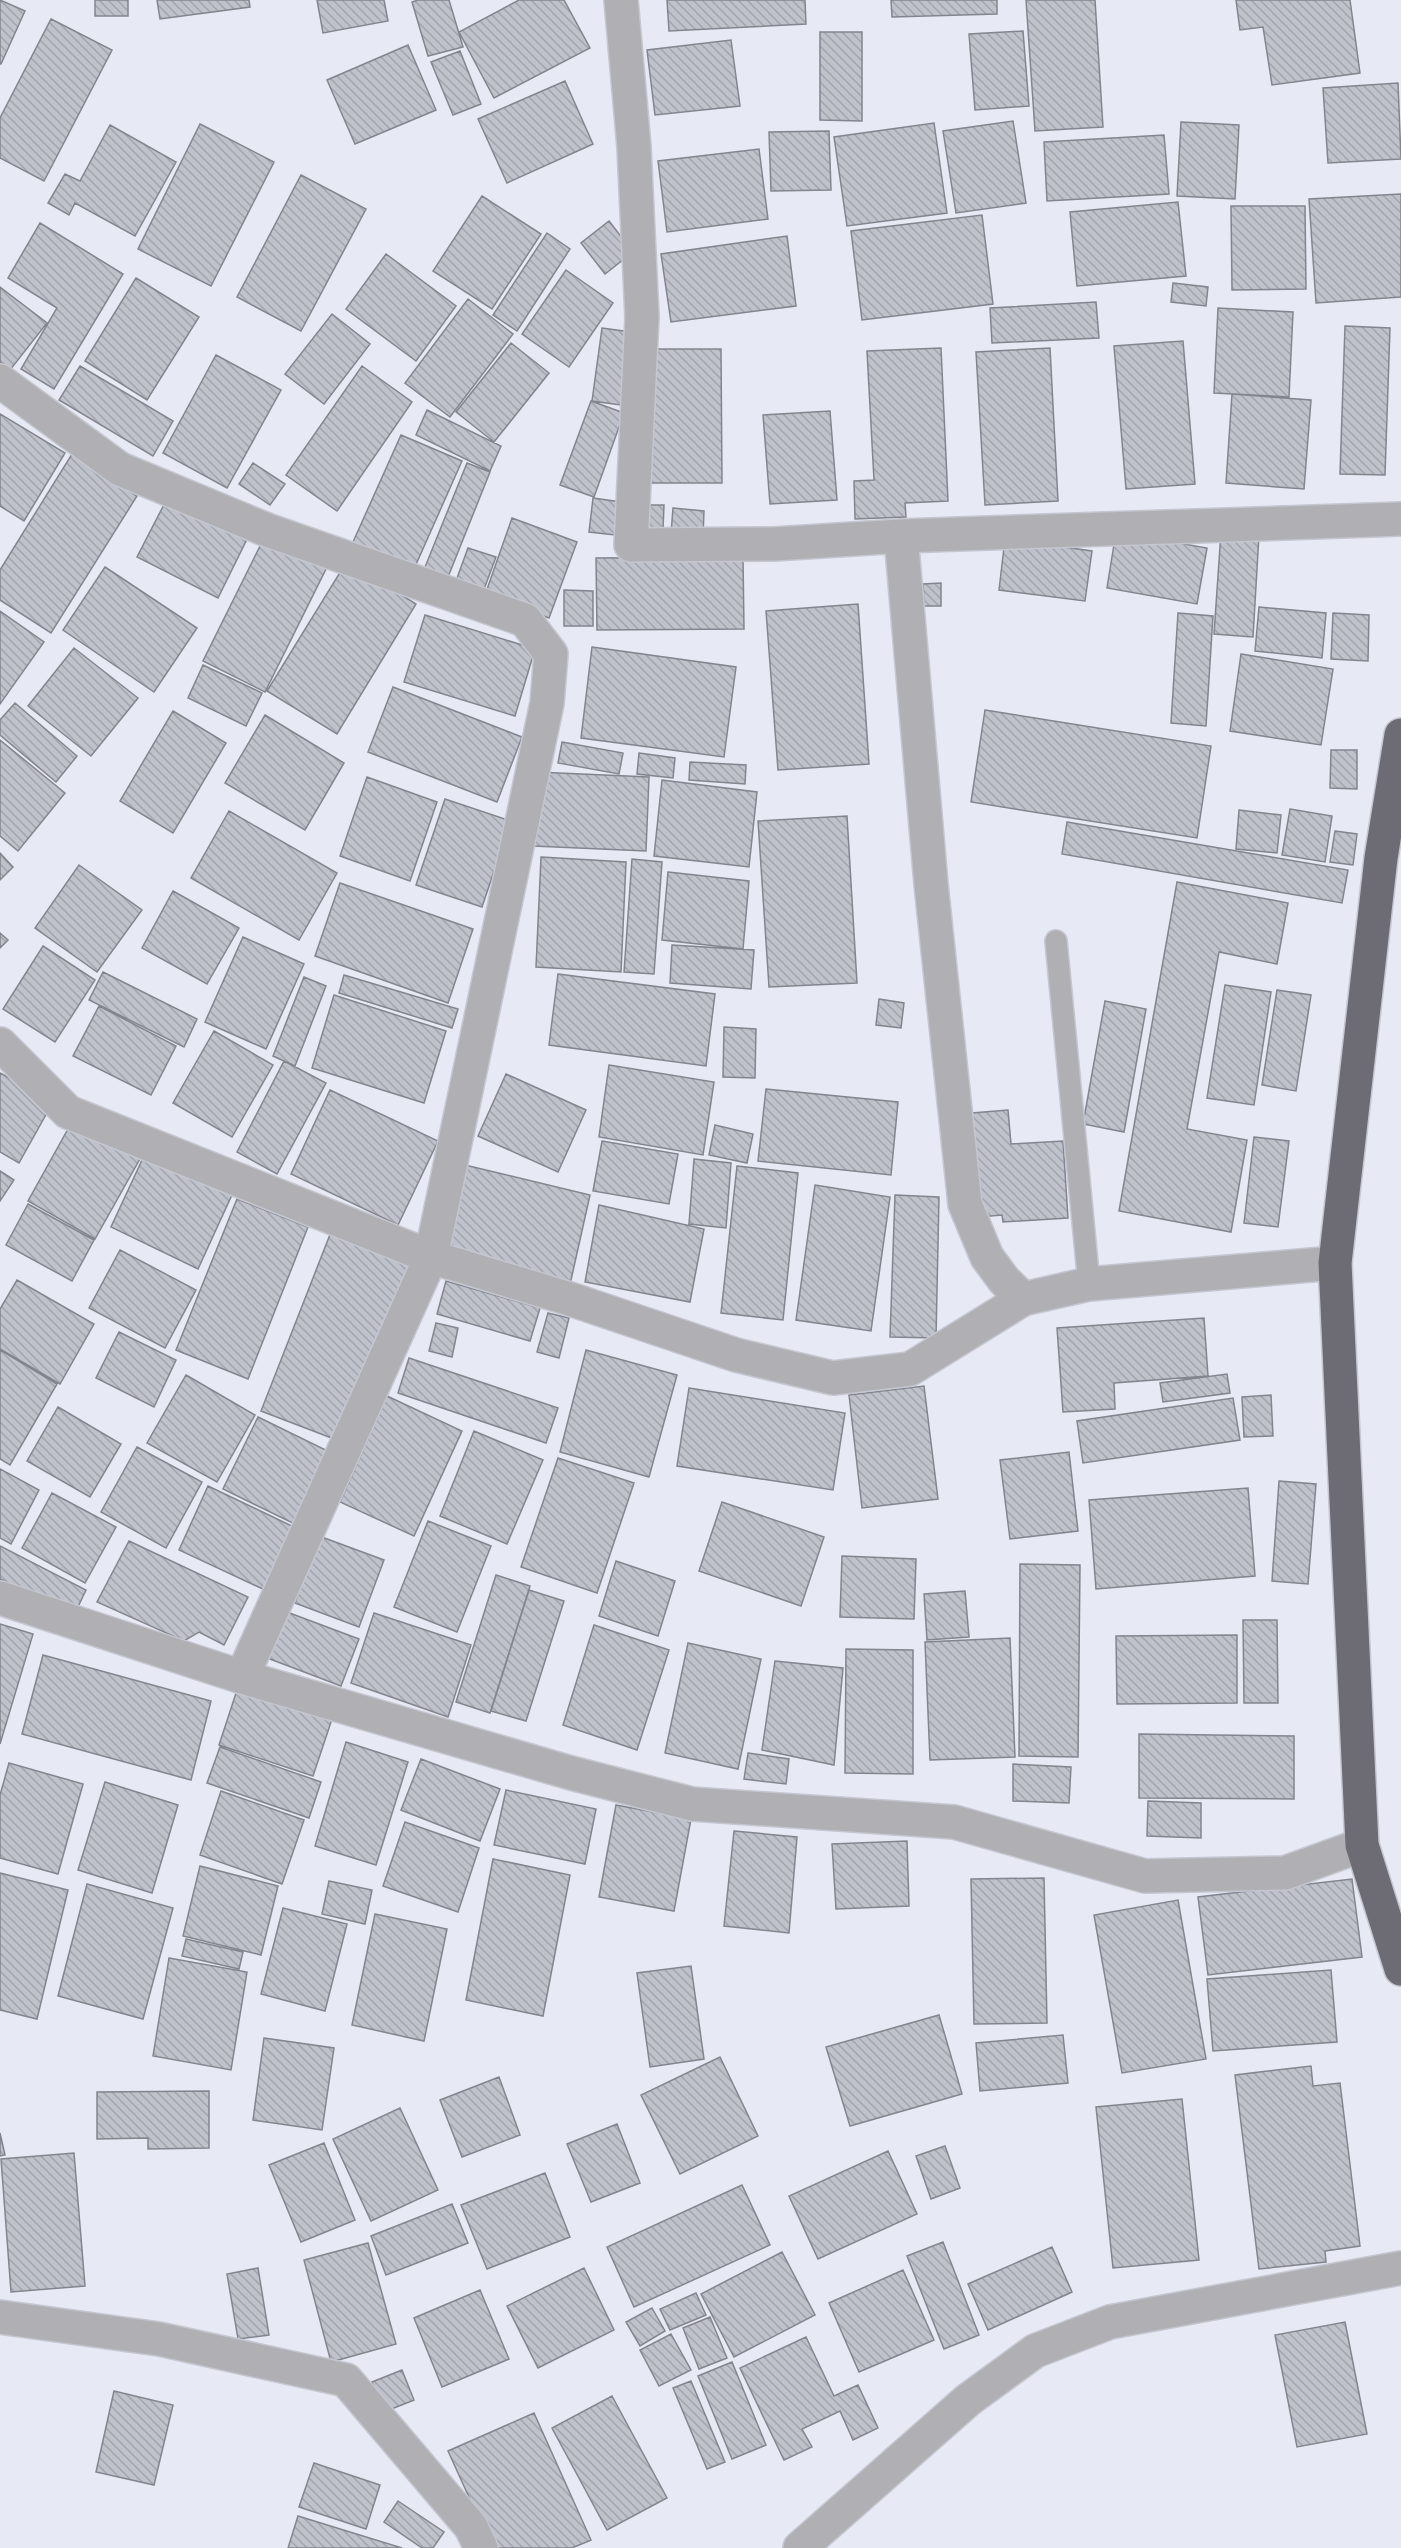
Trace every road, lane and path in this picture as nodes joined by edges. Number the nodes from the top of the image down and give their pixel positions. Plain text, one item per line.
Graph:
1 (621, 0) edge
2 (0, 381) edge
3 (1401, 519) edge
4 (901, 536) junction
5 (1401, 735) edge
6 (1056, 942) dead end
7 (0, 1044) edge
8 (431, 1257) junction
9 (1335, 1263) junction
10 (1089, 1284) junction
11 (1023, 1299) junction
12 (0, 1598) edge
13 (242, 1677) junction
14 (1362, 1845) junction
15 (1401, 1970) edge
16 (1401, 2268) edge
17 (0, 2316) edge
18 (481, 2548) edge
19 (800, 2548) edge

1 - 4 street
2 - 8 street
3 - 4 street
4 - 11 street
5 - 9 highway
6 - 10 lane
7 - 8 street
8 - 11 street
8 - 13 street
9 - 10 street
9 - 14 highway
10 - 11 street
12 - 13 street
13 - 14 street
14 - 15 highway
16 - 19 street
17 - 18 street

